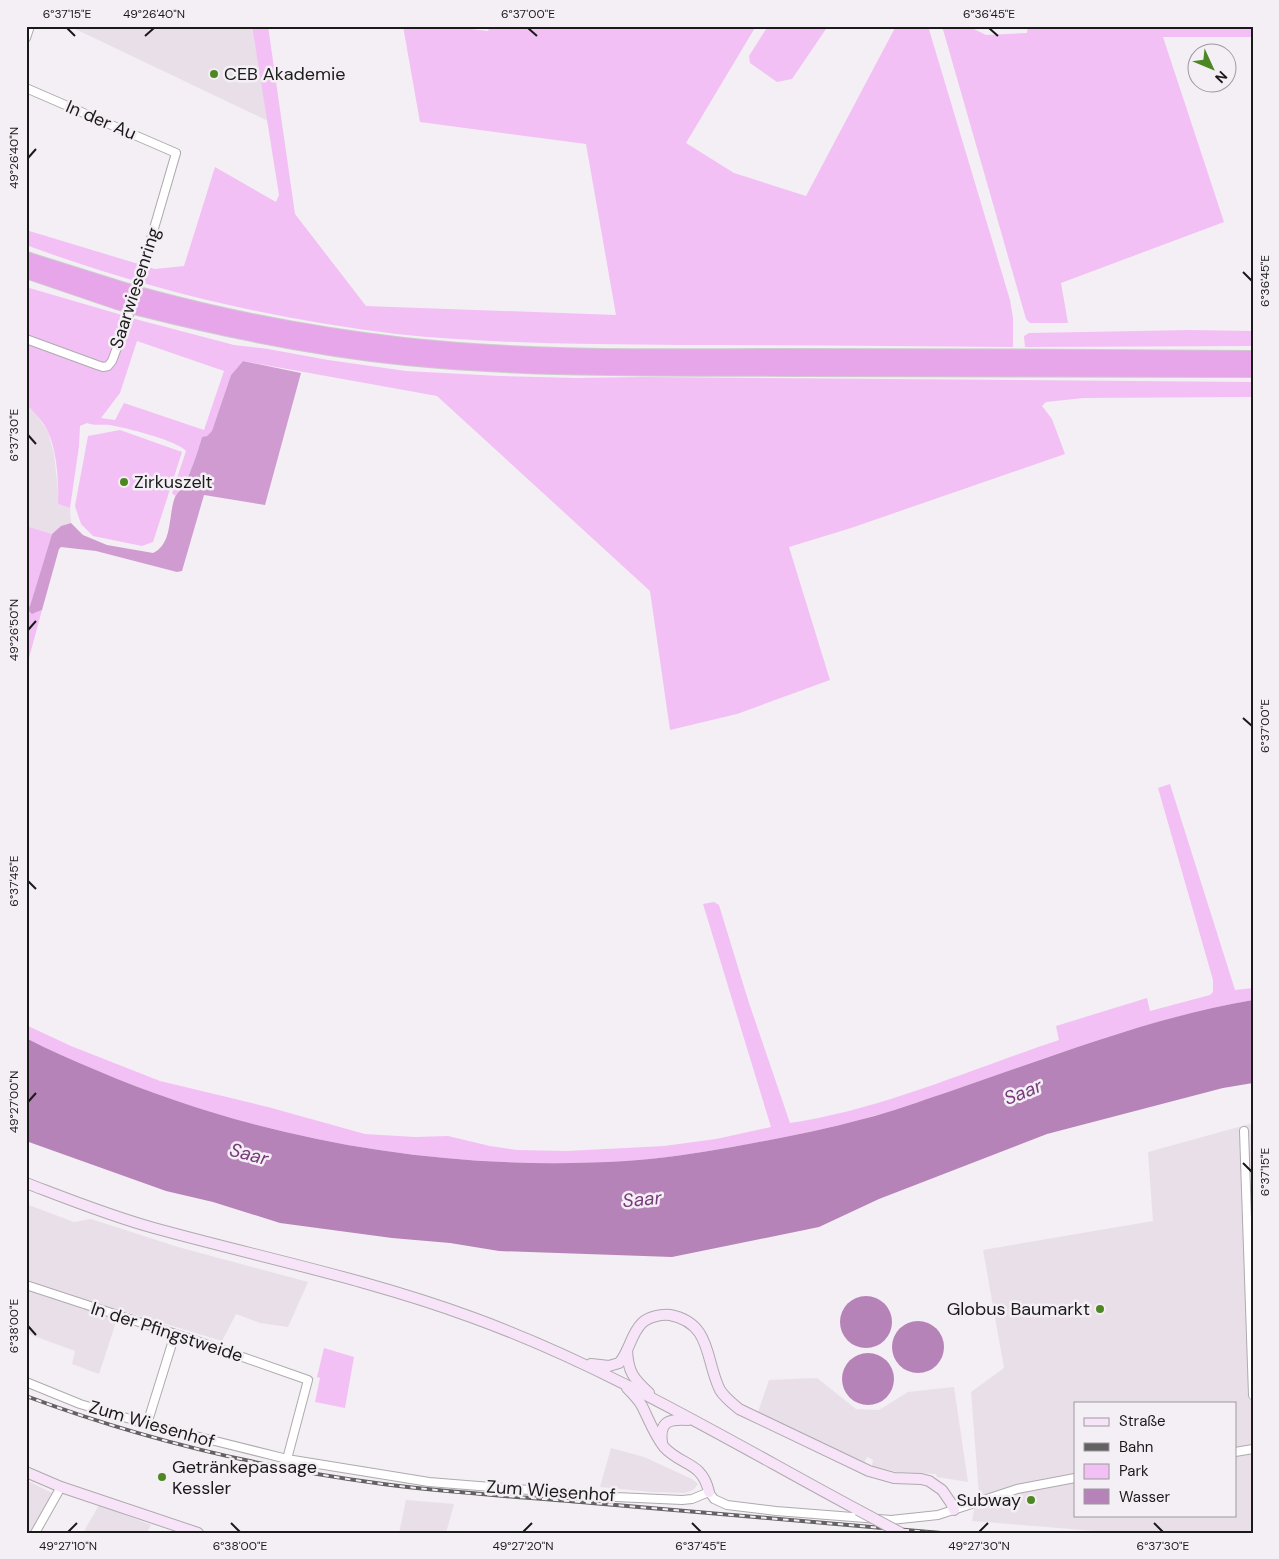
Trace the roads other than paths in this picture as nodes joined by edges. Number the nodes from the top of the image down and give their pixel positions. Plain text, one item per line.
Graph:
1 (30, 26) edge
2 (26, 38) edge
3 (26, 88) edge
4 (176, 153) joint
5 (26, 259) edge
6 (26, 271) edge
7 (26, 275) edge
8 (45, 278) junction
9 (119, 296) junction
10 (26, 339) edge
11 (1253, 358) edge
12 (1039, 363) junction
13 (1253, 370) edge
14 (1244, 1131) dead end
15 (26, 1183) edge
16 (26, 1285) edge
17 (175, 1334) junction
18 (628, 1349) junction
19 (583, 1363) junction
20 (26, 1382) edge
21 (623, 1383) junction
22 (1253, 1395) edge
23 (659, 1402) junction
24 (691, 1420) junction
25 (147, 1424) junction
26 (662, 1443) junction
27 (1253, 1449) edge
28 (1236, 1452) edge
29 (286, 1459) junction
30 (26, 1472) edge
31 (1074, 1478) edge
32 (61, 1487) junction
33 (709, 1492) junction
34 (954, 1510) junction
35 (35, 1533) edge
36 (198, 1533) edge
37 (901, 1533) edge

1 - 2 street
3 - 4 street, In der Au
4 - 10 street, Saarwiesenring
5 - 9 highway
6 - 8 highway
7 - 8 highway
8 - 9 highway
9 - 12 highway, bridge
11 - 12 highway
12 - 13 highway
14 - 22 street
15 - 19 main road
16 - 17 street, In der Pfingstweide
17 - 25 street
17 - 29 street, In der Pfingstweide
18 - 19 main road
18 - 23 main road
18 - 34 main road
19 - 21 main road
20 - 25 street, Zum Wiesenhof
21 - 23 main road
21 - 26 main road
23 - 24 main road
24 - 26 main road
24 - 37 main road, bridge
25 - 29 street, Zum Wiesenhof
26 - 33 main road
27 - 28 street
29 - 33 street, Zum Wiesenhof
30 - 32 main road
31 - 34 street
32 - 35 street
32 - 36 main road
33 - 34 street

